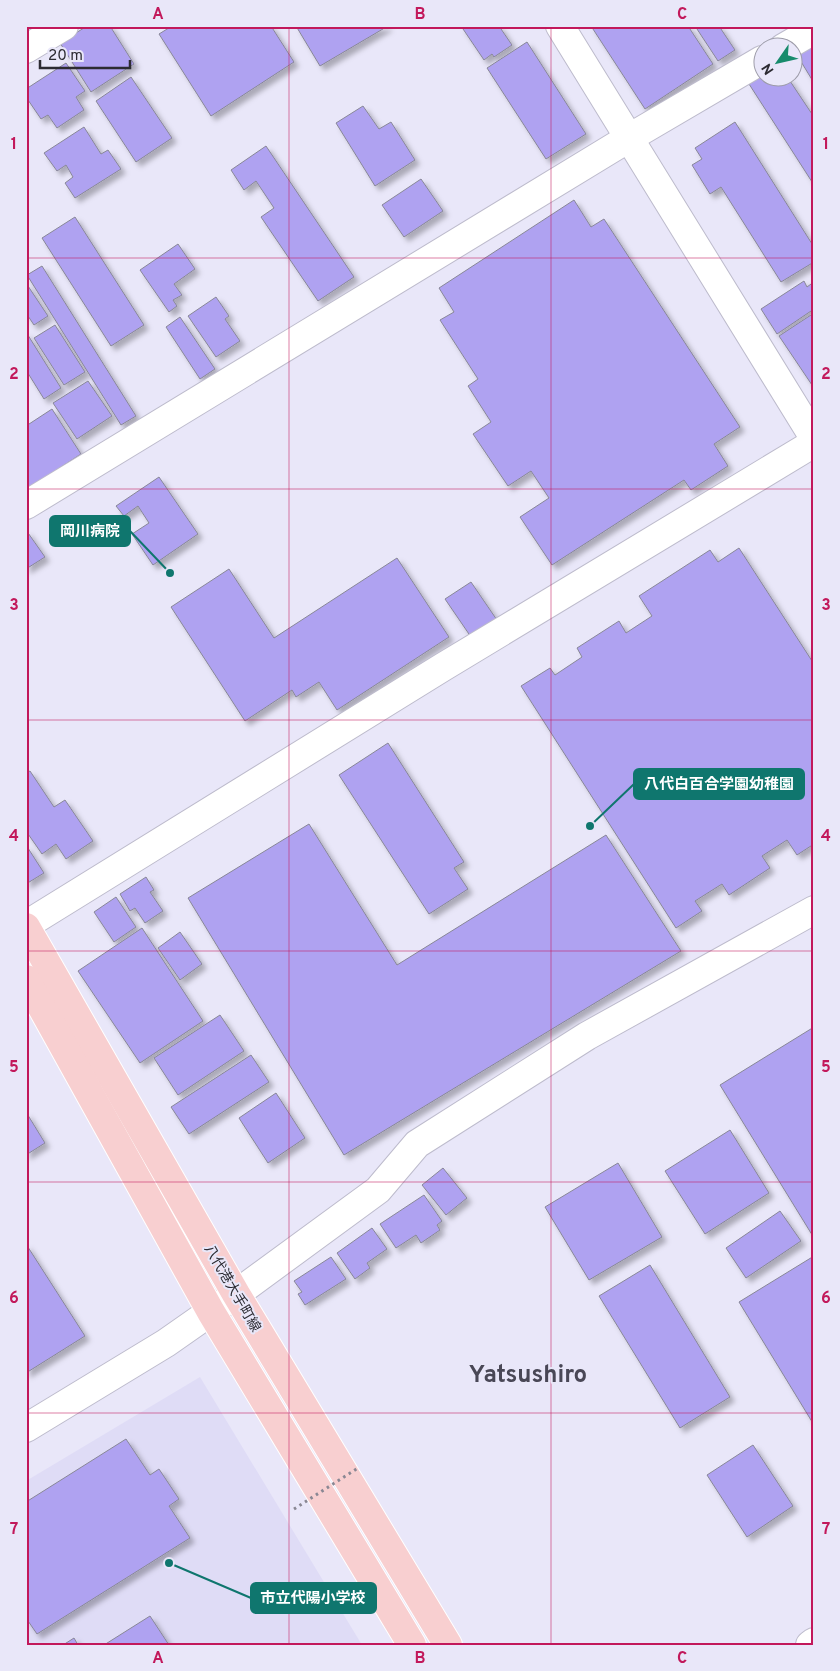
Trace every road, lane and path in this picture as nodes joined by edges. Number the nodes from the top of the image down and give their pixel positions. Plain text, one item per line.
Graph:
1 (64, 26) edge
2 (560, 26) edge
3 (814, 30) edge
4 (800, 38) edge
5 (26, 49) edge
6 (752, 66) edge
7 (629, 138) junction
8 (814, 438) edge
9 (814, 444) edge
10 (26, 505) edge
11 (814, 910) edge
12 (26, 926) edge
13 (26, 979) edge
14 (236, 1294) junction
15 (211, 1312) junction
16 (26, 1428) edge
17 (358, 1468) dead end
18 (294, 1509) dead end
19 (814, 1642) edge
20 (412, 1645) edge
21 (448, 1645) edge
22 (810, 1645) edge

1 - 5 street
2 - 7 street
3 - 4 street
6 - 7 street
7 - 8 street
7 - 10 street
9 - 12 street
11 - 14 street
12 - 14 main road, 八代港大手町線
13 - 15 main road
14 - 15 street
14 - 21 main road, 八代港大手町線
15 - 16 street
15 - 20 main road
17 - 18 path, bridge
19 - 22 street

